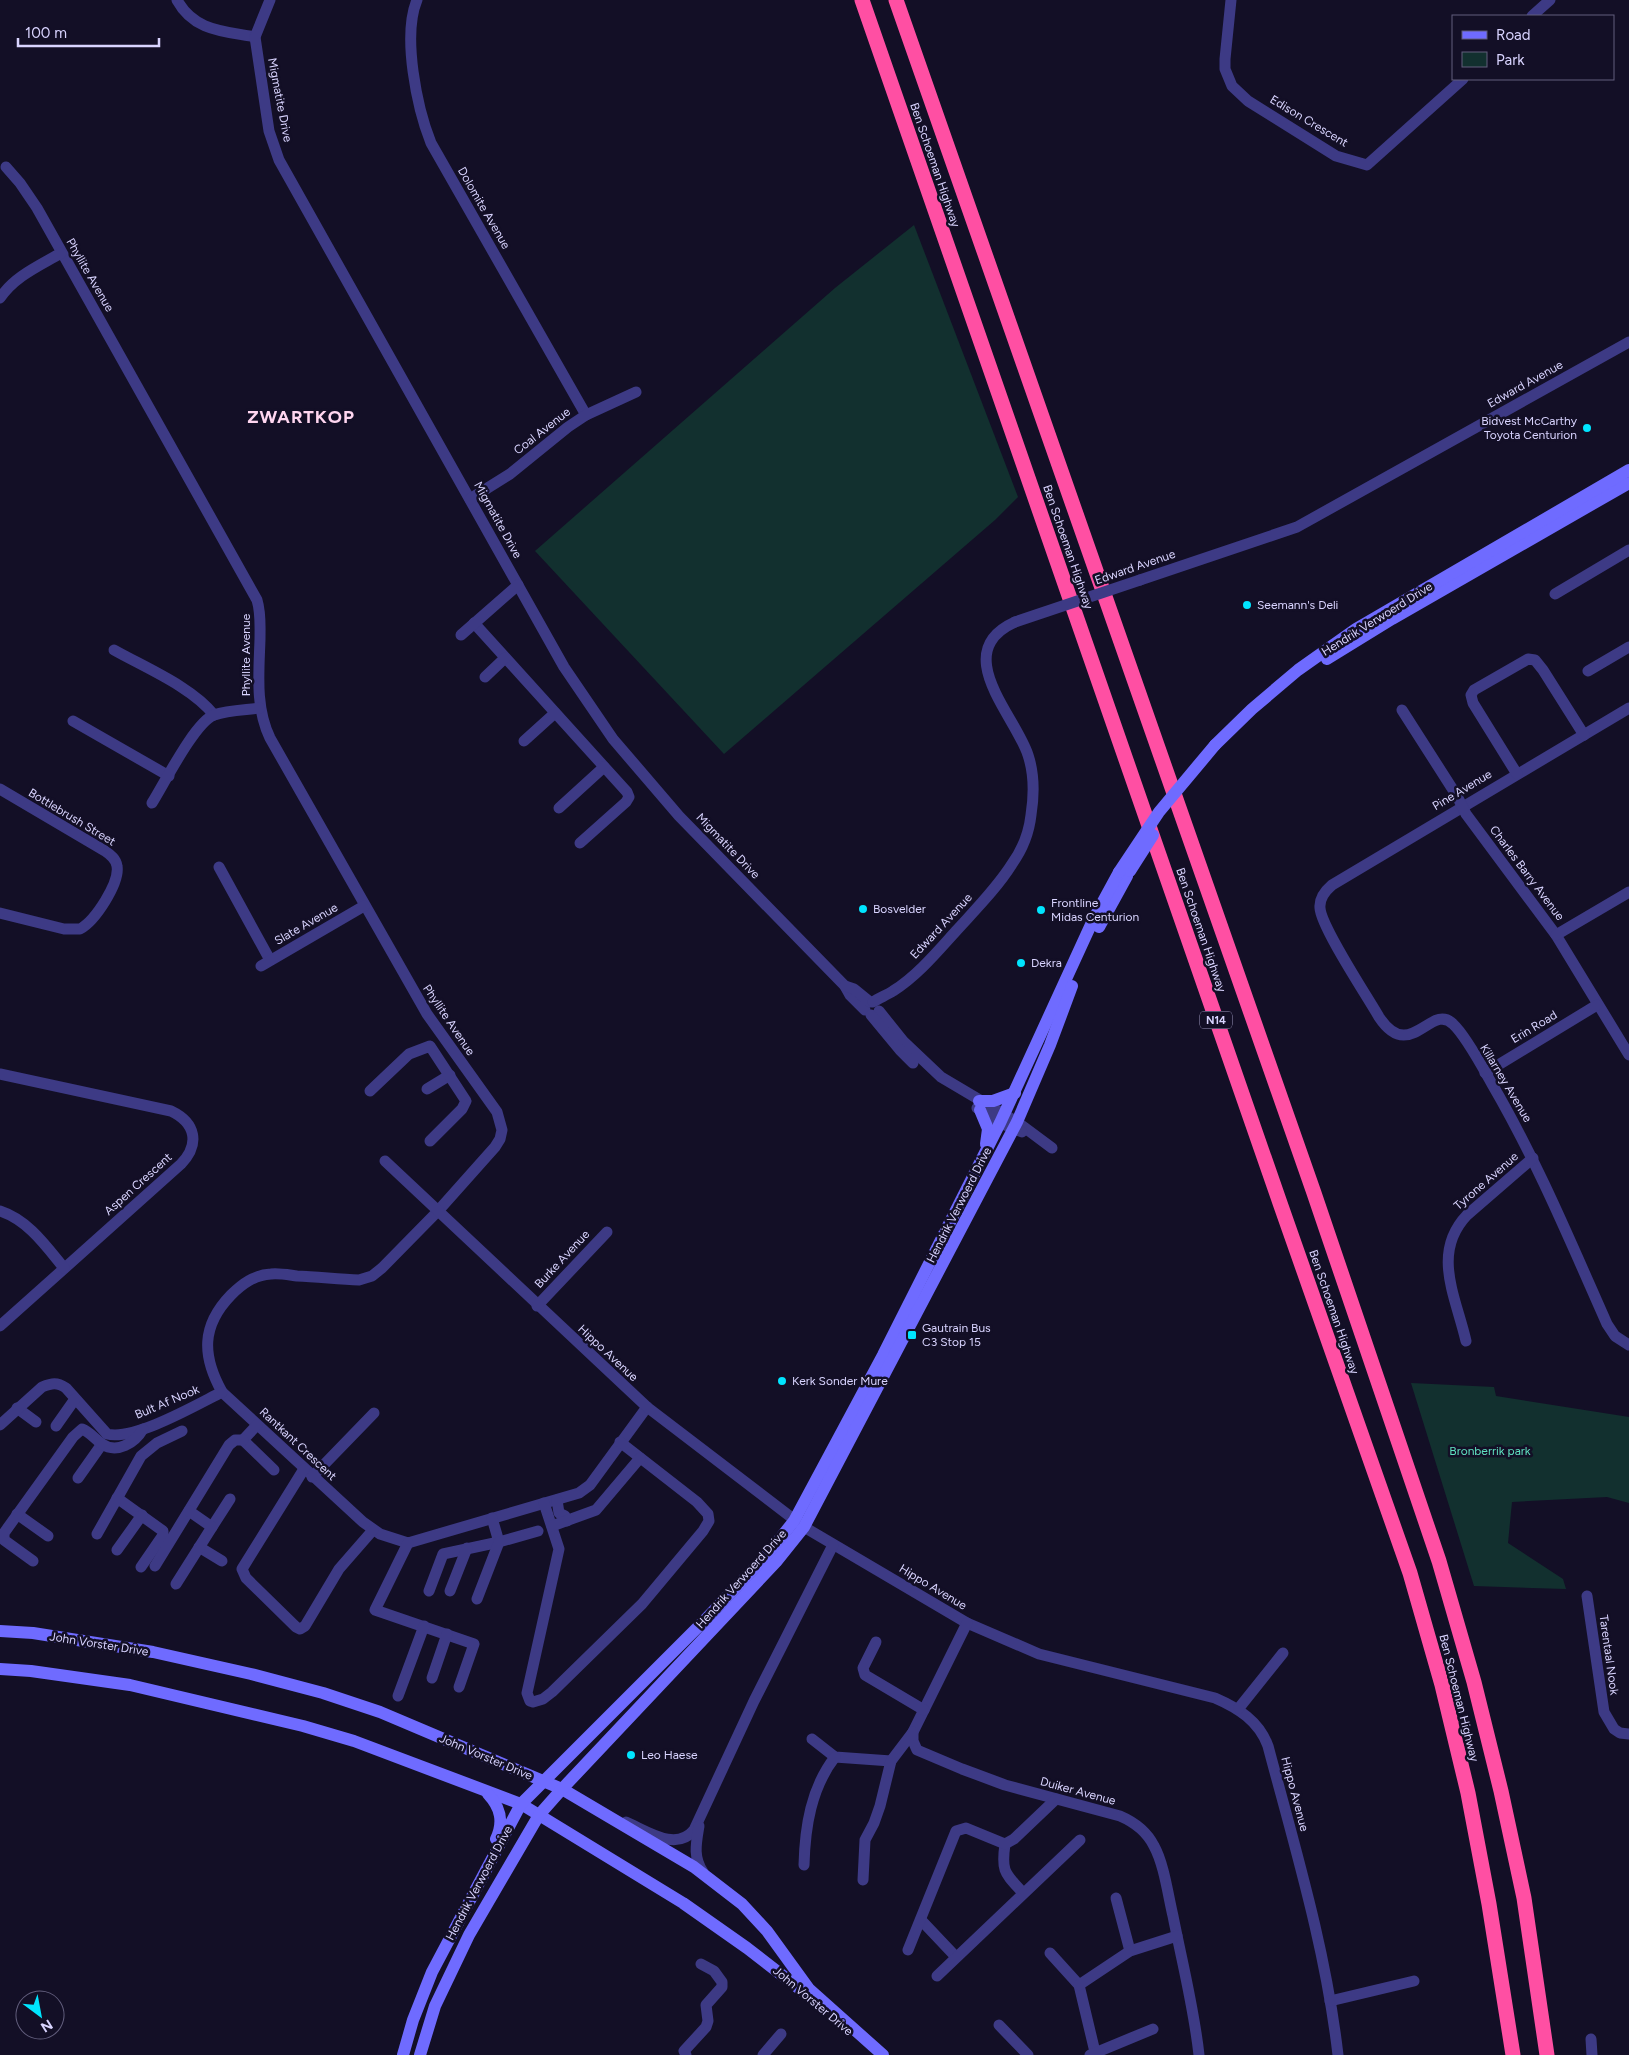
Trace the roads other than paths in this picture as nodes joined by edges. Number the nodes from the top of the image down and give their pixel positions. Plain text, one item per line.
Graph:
1 (177, 0) edge
2 (270, 0) edge
3 (417, 0) edge
4 (862, 0) edge
5 (896, 0) edge
6 (1231, 0) edge
7 (1550, 0) edge
8 (1533, 15) edge
9 (255, 37) junction
10 (1463, 80) edge
11 (6, 167) dead end
12 (61, 253) junction
13 (0, 298) edge
14 (1629, 342) edge
15 (636, 392) dead end
16 (586, 415) junction
17 (1629, 470) edge
18 (1629, 483) edge
19 (470, 499) junction
20 (1629, 550) edge
21 (518, 585) junction
22 (1556, 594) dead end
23 (474, 624) junction
24 (461, 635) dead end
25 (1629, 647) edge
26 (114, 650) dead end
27 (505, 658) junction
28 (1588, 671) dead end
29 (485, 677) dead end
30 (260, 708) junction
31 (1629, 708) edge
32 (1402, 710) dead end
33 (555, 713) junction
34 (214, 715) junction
35 (73, 721) dead end
36 (1584, 735) junction
37 (524, 741) dead end
38 (1218, 747) junction
39 (604, 767) junction
40 (1517, 774) junction
41 (169, 776) junction
42 (0, 789) edge
43 (152, 803) dead end
44 (1462, 806) junction
45 (559, 808) dead end
46 (580, 843) dead end
47 (220, 867) dead end
48 (1123, 874) junction
49 (1629, 892) edge
50 (364, 906) junction
51 (1320, 906) joint
52 (0, 912) edge
53 (1556, 935) junction
54 (1598, 1005) junction
55 (873, 1008) junction
56 (446, 1042) junction
57 (434, 1051) junction
58 (1629, 1055) edge
59 (1486, 1073) junction
60 (0, 1074) edge
61 (450, 1075) junction
62 (427, 1089) dead end
63 (370, 1091) dead end
64 (1015, 1093) junction
65 (980, 1106) junction
66 (1002, 1119) junction
67 (1015, 1126) junction
68 (430, 1141) dead end
69 (1052, 1148) dead end
70 (985, 1154) junction
71 (1533, 1158) junction
72 (385, 1161) dead end
73 (0, 1211) edge
74 (438, 1211) junction
75 (607, 1232) dead end
76 (64, 1268) junction
77 (537, 1306) junction
78 (0, 1326) edge
79 (1466, 1341) dead end
80 (1629, 1346) edge
81 (222, 1392) junction
82 (75, 1399) junction
83 (647, 1407) junction
84 (18, 1408) junction
85 (374, 1413) dead end
86 (36, 1422) dead end
87 (0, 1425) edge
88 (256, 1425) junction
89 (56, 1426) dead end
90 (146, 1427) junction
91 (182, 1431) dead end
92 (243, 1440) junction
93 (620, 1442) junction
94 (157, 1443) junction
95 (102, 1444) junction
96 (640, 1458) junction
97 (274, 1470) dead end
98 (308, 1473) junction
99 (78, 1478) dead end
100 (118, 1498) junction
101 (230, 1499) dead end
102 (557, 1500) junction
103 (544, 1503) junction
104 (189, 1511) junction
105 (18, 1514) junction
106 (142, 1515) junction
107 (492, 1518) junction
108 (567, 1521) junction
109 (799, 1524) junction
110 (552, 1526) junction
111 (212, 1527) junction
112 (373, 1530) junction
113 (538, 1531) dead end
114 (97, 1534) dead end
115 (48, 1536) dead end
116 (499, 1542) junction
117 (408, 1543) junction
118 (833, 1545) junction
119 (199, 1547) junction
120 (467, 1548) junction
121 (117, 1550) dead end
122 (33, 1561) dead end
123 (222, 1561) dead end
124 (155, 1566) dead end
125 (141, 1568) dead end
126 (176, 1584) dead end
127 (429, 1591) dead end
128 (450, 1591) dead end
129 (1587, 1596) dead end
130 (477, 1599) dead end
131 (967, 1623) junction
132 (424, 1626) junction
133 (0, 1632) edge
134 (446, 1634) junction
135 (876, 1642) dead end
136 (1283, 1653) dead end
137 (0, 1668) edge
138 (432, 1678) dead end
139 (459, 1687) dead end
140 (398, 1696) dead end
141 (1239, 1708) junction
142 (924, 1710) junction
143 (913, 1732) junction
144 (1629, 1734) edge
145 (812, 1739) dead end
146 (918, 1750) junction
147 (835, 1757) junction
148 (892, 1759) junction
149 (544, 1781) junction
150 (562, 1789) junction
151 (488, 1794) junction
152 (1056, 1799) junction
153 (521, 1804) junction
154 (596, 1809) junction
155 (539, 1815) junction
156 (700, 1820) junction
157 (1080, 1840) dead end
158 (1005, 1844) junction
159 (804, 1865) dead end
160 (702, 1872) junction
161 (863, 1880) dead end
162 (1023, 1894) junction
163 (1116, 1898) dead end
164 (460, 1916) junction
165 (920, 1920) junction
166 (1177, 1936) junction
167 (908, 1950) dead end
168 (1130, 1950) junction
169 (1050, 1953) dead end
170 (956, 1957) junction
171 (701, 1964) dead end
172 (937, 1976) dead end
173 (1414, 1982) dead end
174 (1079, 1985) junction
175 (1330, 2001) junction
176 (999, 2025) dead end
177 (1153, 2029) dead end
178 (781, 2034) dead end
179 (1591, 2039) dead end
180 (685, 2053) edge
181 (1092, 2054) edge
182 (403, 2055) edge
183 (420, 2055) edge
184 (763, 2055) edge
185 (877, 2055) edge
186 (883, 2055) edge
187 (1028, 2055) edge
188 (1200, 2055) edge
189 (1338, 2055) edge
190 (1513, 2055) edge
191 (1547, 2055) edge
192 (1592, 2055) edge

1 - 9 street
2 - 9 street
3 - 16 street, Dolomite Avenue
4 - 190 highway, Ben Schoeman Highway / N14
5 - 191 highway, Ben Schoeman Highway / N14
6 - 10 street, Edison Crescent
7 - 8 street
9 - 19 street, Migmatite Drive
11 - 12 street, Phyllite Avenue
12 - 13 street
12 - 30 street, Phyllite Avenue
14 - 55 street, Edward Avenue, bridge
15 - 16 street, Coal Avenue
16 - 19 street, Coal Avenue
17 - 38 main road, Hendrik Verwoerd Drive
18 - 38 main road, Hendrik Verwoerd Drive
19 - 21 street, Migmatite Drive
20 - 22 street
21 - 23 street
21 - 55 street, Migmatite Drive
23 - 24 street
23 - 27 street
25 - 28 street
26 - 34 street
27 - 29 street
27 - 33 street
30 - 34 street
30 - 50 street, Phyllite Avenue
31 - 36 street, Pine Avenue
32 - 44 street, Charles Barry Avenue
33 - 37 street
33 - 39 street
34 - 41 street
35 - 41 street
36 - 40 street, Pine Avenue
36 - 40 street
38 - 48 main road, Hendrik Verwoerd Drive, bridge
39 - 45 street
39 - 46 street
40 - 44 street, Pine Avenue
41 - 43 street
42 - 52 street, Bottlebrush Street
44 - 51 street, Pine Avenue
44 - 53 street, Charles Barry Avenue
47 - 50 street, Slate Avenue
48 - 64 main road, Hendrik Verwoerd Drive
48 - 67 main road, Hendrik Verwoerd Drive
49 - 53 street
50 - 56 street, Phyllite Avenue
51 - 59 street, Killarney Avenue
53 - 54 street, Charles Barry Avenue
54 - 58 street, Charles Barry Avenue
54 - 59 street, Erin Road
55 - 65 street, Migmatite Drive
56 - 57 street
56 - 74 street, Phyllite Avenue
57 - 61 street
57 - 63 street
59 - 71 street, Killarney Avenue
60 - 76 street, Aspen Crescent
61 - 62 street
61 - 68 street
64 - 65 main road
64 - 66 main road, Hendrik Verwoerd Drive
65 - 66 street, Migmatite Drive
65 - 70 main road
66 - 67 street, Migmatite Drive
66 - 70 main road, Hendrik Verwoerd Drive
67 - 69 street, Migmatite Drive
67 - 109 main road, Hendrik Verwoerd Drive
70 - 109 main road, Hendrik Verwoerd Drive
71 - 79 street, Tyrone Avenue
71 - 80 street, Killarney Avenue
72 - 74 street, Hippo Avenue
73 - 76 street
74 - 77 street, Hippo Avenue
74 - 81 street, Rantkant Crescent
75 - 77 street, Burke Avenue
76 - 78 street, Aspen Crescent
77 - 83 street, Hippo Avenue
81 - 88 street, Rantkant Crescent
81 - 90 street, Bult Af Nook
82 - 84 street
82 - 89 street
82 - 90 street, Bult Af Nook
83 - 93 street
83 - 109 street, Hippo Avenue
84 - 86 street
84 - 87 street
85 - 98 street
88 - 92 street
88 - 98 street, Rantkant Crescent
90 - 94 street
90 - 95 street
91 - 94 street
92 - 97 street
92 - 104 street
93 - 96 street
93 - 102 street
94 - 100 street
95 - 99 street
95 - 105 street
96 - 108 street
96 - 110 street
98 - 112 street, Rantkant Crescent
98 - 112 street
100 - 106 street
100 - 114 street
101 - 111 street
102 - 103 street
102 - 108 street
103 - 107 street
103 - 110 street
104 - 111 street
104 - 124 street
105 - 115 street
105 - 122 street
106 - 121 street
106 - 125 street
107 - 116 street
107 - 117 street
108 - 110 street
109 - 118 street, Hippo Avenue
109 - 149 main road, Hendrik Verwoerd Drive
109 - 150 main road, Hendrik Verwoerd Drive
111 - 119 street
112 - 117 street, Rantkant Crescent
113 - 116 street
116 - 120 street
116 - 130 street
117 - 132 street
118 - 131 street, Hippo Avenue
118 - 156 street
119 - 123 street
119 - 126 street
120 - 127 street
120 - 128 street
129 - 144 street, Tarentaal Nook
131 - 141 street, Hippo Avenue
131 - 142 street
132 - 134 street
132 - 140 street
133 - 149 main road, John Vorster Drive
134 - 138 street
134 - 139 street
135 - 142 street
136 - 141 street
137 - 151 main road, John Vorster Drive
141 - 175 street, Hippo Avenue
142 - 143 street
143 - 146 street
143 - 148 street
145 - 147 street
146 - 148 street
146 - 152 street, Duiker Avenue
147 - 148 street
147 - 159 street
148 - 161 street
149 - 150 main road, John Vorster Drive
149 - 153 main road, Hendrik Verwoerd Drive
150 - 154 main road, John Vorster Drive
150 - 155 main road, Hendrik Verwoerd Drive
151 - 153 main road, John Vorster Drive
151 - 164 main road
152 - 158 street
152 - 166 street, Duiker Avenue
153 - 155 main road, John Vorster Drive
153 - 164 main road, Hendrik Verwoerd Drive
154 - 156 street
154 - 160 main road, John Vorster Drive
155 - 183 main road, Hendrik Verwoerd Drive
155 - 185 main road, John Vorster Drive
156 - 160 street
157 - 162 street
158 - 162 street
158 - 165 street
160 - 186 main road, John Vorster Drive
162 - 170 street
163 - 168 street
164 - 182 main road, Hendrik Verwoerd Drive
165 - 167 street
165 - 170 street
166 - 168 street
166 - 188 street, Duiker Avenue
168 - 174 street
169 - 174 street
170 - 172 street
171 - 180 street
173 - 175 street
174 - 181 street
175 - 189 street, Hippo Avenue
176 - 187 street
177 - 181 street
178 - 184 street
179 - 192 street

